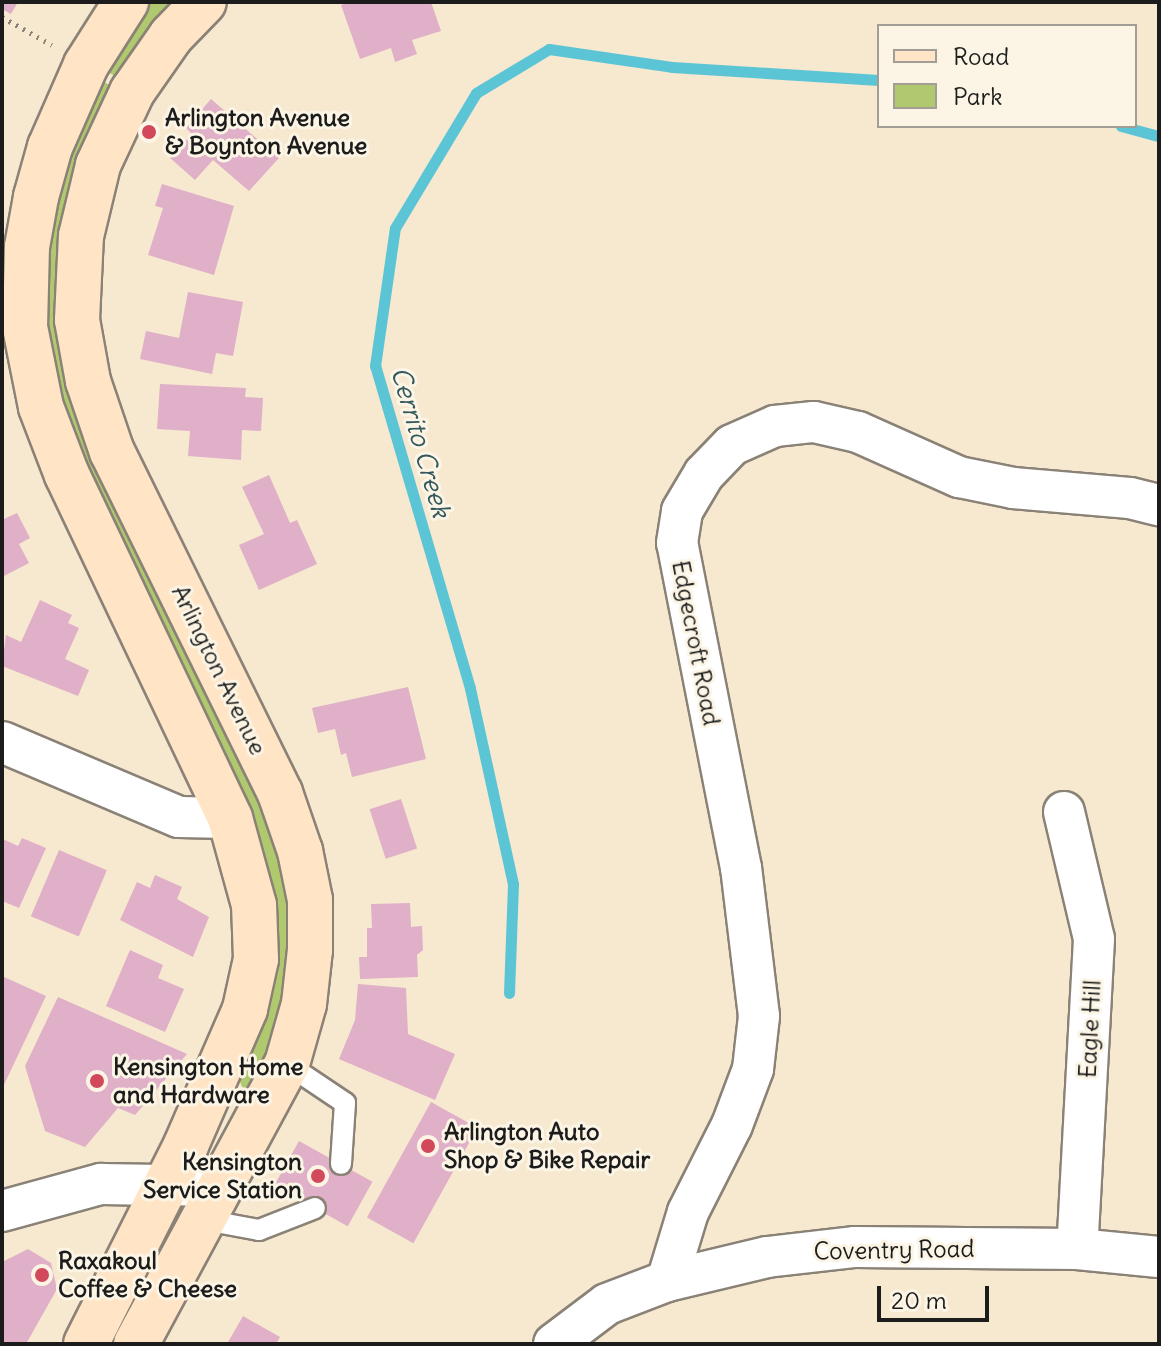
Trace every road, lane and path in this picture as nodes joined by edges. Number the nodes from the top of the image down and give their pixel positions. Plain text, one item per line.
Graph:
1 (126, 2) edge
2 (204, 2) edge
3 (2, 17) edge
4 (37, 37) dead end
5 (1159, 505) edge
6 (2, 742) edge
7 (1064, 812) dead end
8 (230, 818) junction
9 (287, 1064) junction
10 (341, 1164) dead end
11 (167, 1184) junction
12 (214, 1203) junction
13 (315, 1208) dead end
14 (2, 1211) edge
15 (1077, 1249) junction
16 (1159, 1257) edge
17 (667, 1281) junction
18 (86, 1344) edge
19 (136, 1344) edge
20 (554, 1344) edge

1 - 8 main road
2 - 9 main road, Arlington Avenue
3 - 4 path
5 - 17 street, Edgecroft Road
6 - 8 street
7 - 15 street, Eagle Hill
8 - 11 main road
9 - 10 lane
9 - 12 main road, Arlington Avenue
11 - 12 street
11 - 14 street
11 - 18 main road
12 - 13 lane
12 - 19 main road, Arlington Avenue
15 - 16 street, Coventry Road
15 - 17 street, Coventry Road
17 - 20 street, Coventry Road

